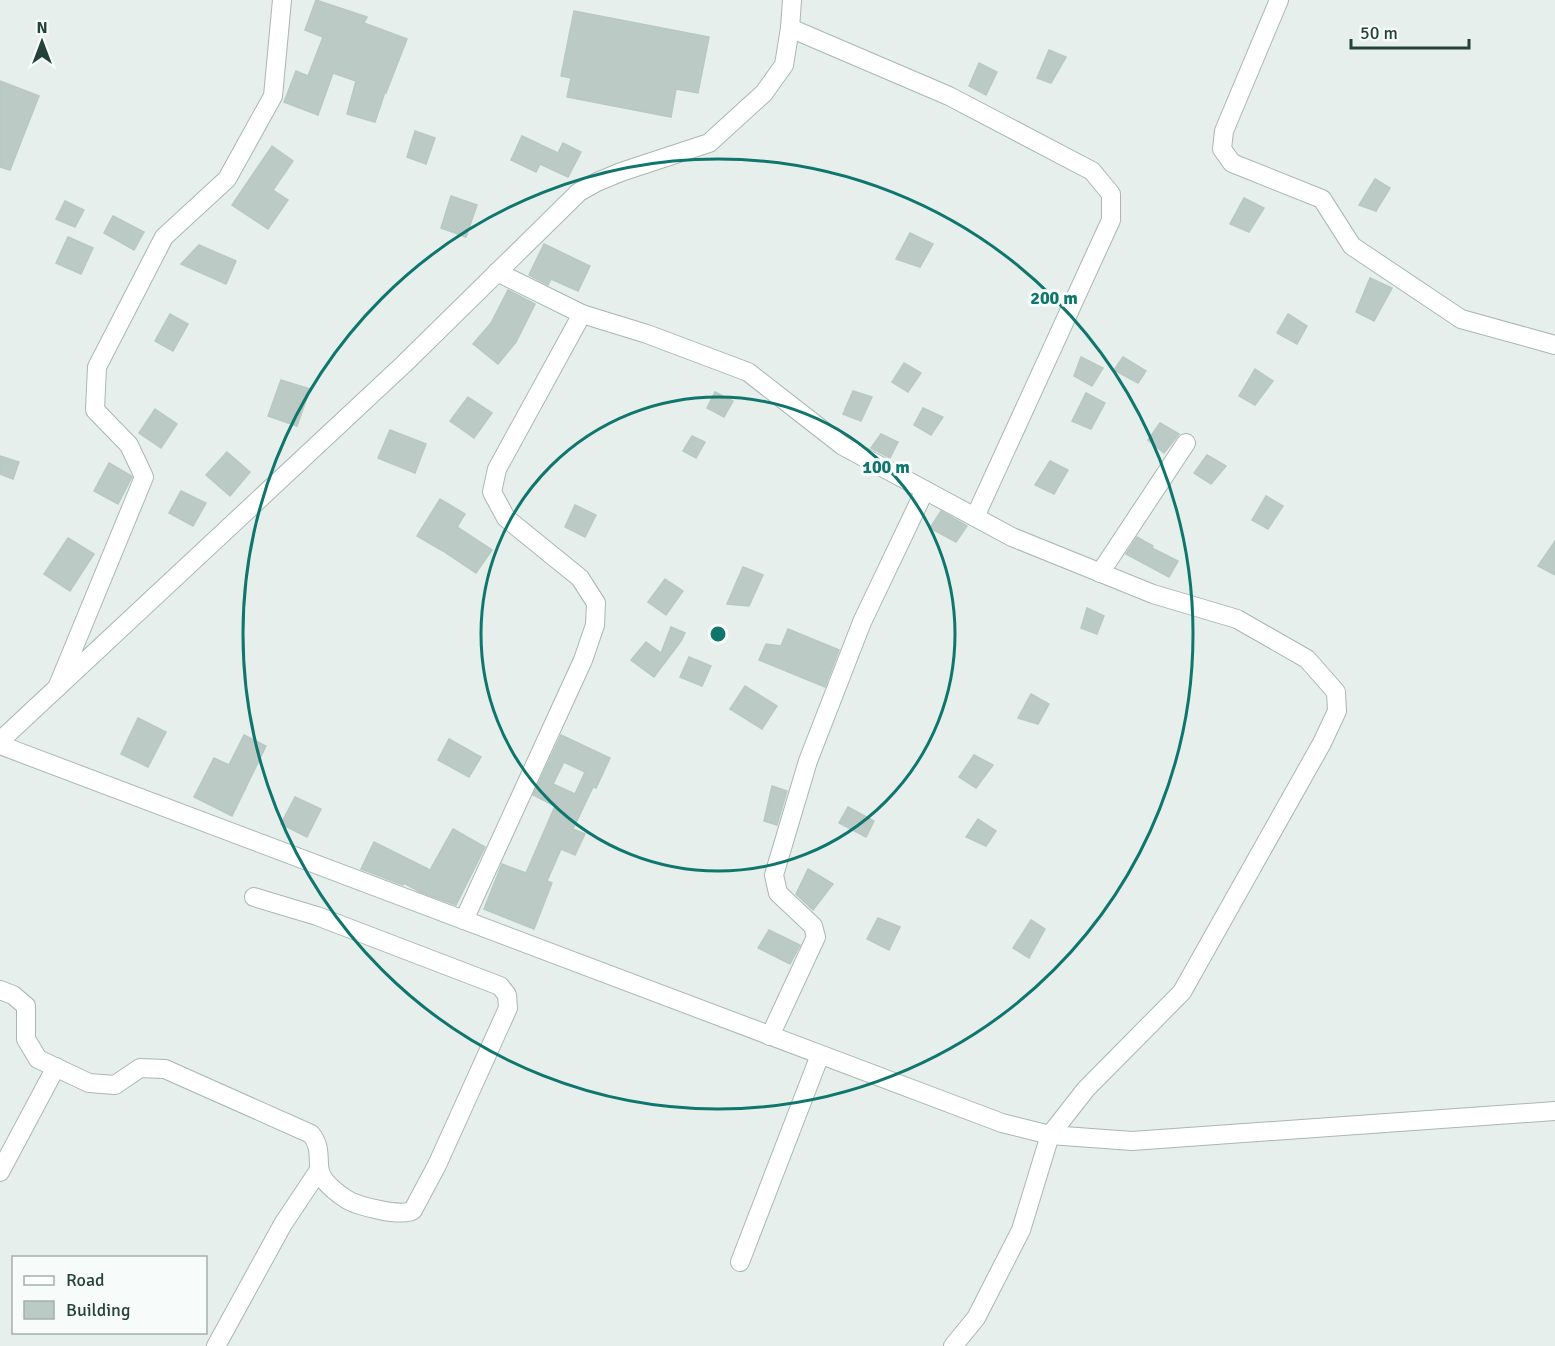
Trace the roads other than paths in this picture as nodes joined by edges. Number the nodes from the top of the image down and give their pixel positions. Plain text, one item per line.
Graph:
1 (282, 0) edge
2 (792, 0) edge
3 (1279, 0) edge
4 (790, 28) junction
5 (497, 272) junction
6 (582, 314) junction
7 (1555, 345) edge
8 (1186, 443) dead end
9 (925, 490) junction
10 (975, 518) junction
11 (1100, 573) junction
12 (57, 689) junction
13 (0, 741) edge
14 (0, 745) edge
15 (254, 897) dead end
16 (464, 920) junction
17 (0, 990) edge
18 (770, 1036) junction
19 (820, 1054) junction
20 (56, 1067) junction
21 (1555, 1111) edge
22 (1050, 1135) junction
23 (319, 1170) junction
24 (0, 1172) edge
25 (740, 1262) dead end
26 (216, 1346) edge
27 (952, 1346) edge

1 - 12 street
2 - 4 street
3 - 7 street
4 - 5 street
4 - 10 street
5 - 6 street
5 - 12 street
6 - 9 street
6 - 16 street
8 - 11 street
9 - 10 street
9 - 18 street
10 - 11 street
11 - 22 street
12 - 13 street
14 - 16 street
15 - 23 street
16 - 18 street
17 - 20 street
18 - 19 street
19 - 22 street
19 - 25 street
20 - 23 street
20 - 24 street
21 - 22 street
22 - 27 street
23 - 26 street

